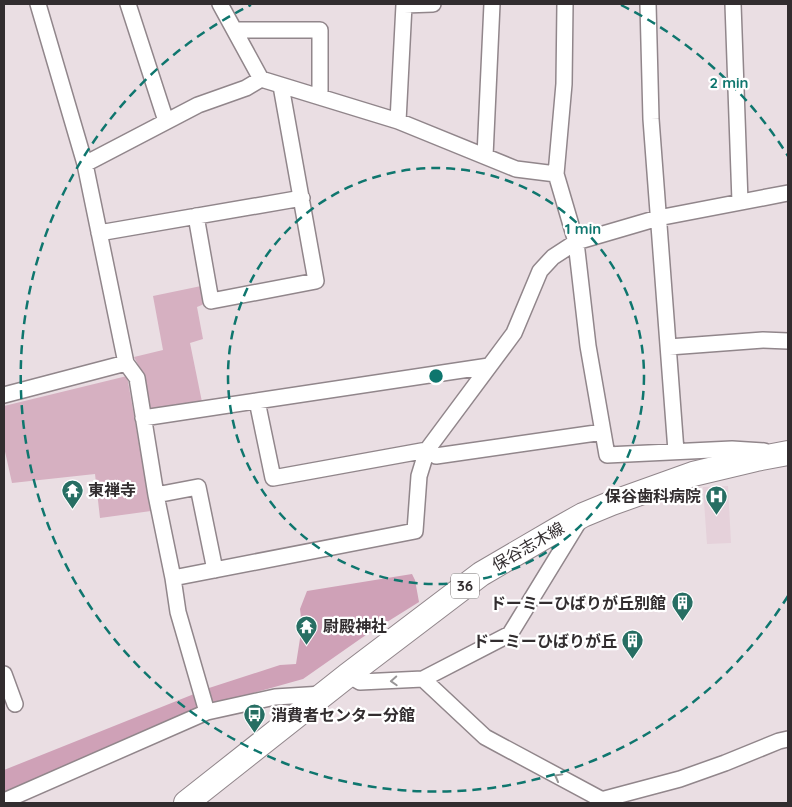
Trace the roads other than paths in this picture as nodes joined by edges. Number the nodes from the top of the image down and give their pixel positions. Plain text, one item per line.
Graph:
1 (38, 4) edge
2 (128, 4) edge
3 (220, 4) edge
4 (433, 4) edge
5 (492, 4) edge
6 (565, 4) edge
7 (648, 4) edge
8 (733, 4) edge
9 (235, 30) junction
10 (261, 79) junction
11 (281, 86) junction
12 (320, 97) junction
13 (166, 121) junction
14 (398, 121) junction
15 (485, 156) junction
16 (84, 164) junction
17 (556, 174) junction
18 (788, 193) edge
19 (302, 198) junction
20 (740, 202) junction
21 (196, 216) junction
22 (658, 218) junction
23 (99, 233) junction
24 (576, 242) junction
25 (788, 341) edge
26 (669, 347) junction
27 (126, 363) junction
28 (489, 366) junction
29 (4, 396) edge
30 (257, 401) junction
31 (143, 418) junction
32 (603, 432) junction
33 (427, 450) junction
34 (676, 450) junction
35 (788, 453) edge
36 (156, 495) junction
37 (583, 515) junction
38 (215, 570) junction
39 (174, 578) junction
40 (4, 674) edge
41 (348, 676) junction
42 (423, 679) junction
43 (324, 694) junction
44 (14, 704) dead end
45 (207, 712) junction
46 (788, 739) edge
47 (4, 801) edge
48 (605, 802) edge
49 (186, 803) edge

1 - 16 street
2 - 13 street
3 - 9 street
4 - 14 street
5 - 15 street
6 - 17 street
7 - 22 street
8 - 20 street
9 - 10 street
9 - 12 street
10 - 11 street
10 - 13 street
11 - 12 street
11 - 19 street
12 - 14 street
13 - 16 street
14 - 15 street
15 - 17 street
16 - 23 street
17 - 24 street
18 - 20 street
19 - 21 street
19 - 21 street
20 - 22 street
21 - 23 street
22 - 24 street
22 - 26 street
23 - 27 street
24 - 28 street
24 - 32 street
25 - 26 street
26 - 34 street
27 - 29 street
27 - 31 street
28 - 30 street
28 - 33 street
30 - 31 street
30 - 33 street
31 - 36 street
32 - 33 street
32 - 34 street
33 - 38 street
34 - 35 street
35 - 37 main road, 保谷志木線 / 36
36 - 38 street
36 - 39 street
37 - 41 main road, 保谷志木線 / 36
37 - 42 street
38 - 39 street
39 - 45 street
40 - 44 street
42 -> 41 street
41 - 43 main road, 保谷志木線 / 36
48 -> 42 street
43 - 45 street
43 - 49 main road, 保谷志木線 / 36
45 - 47 street
46 - 48 street

